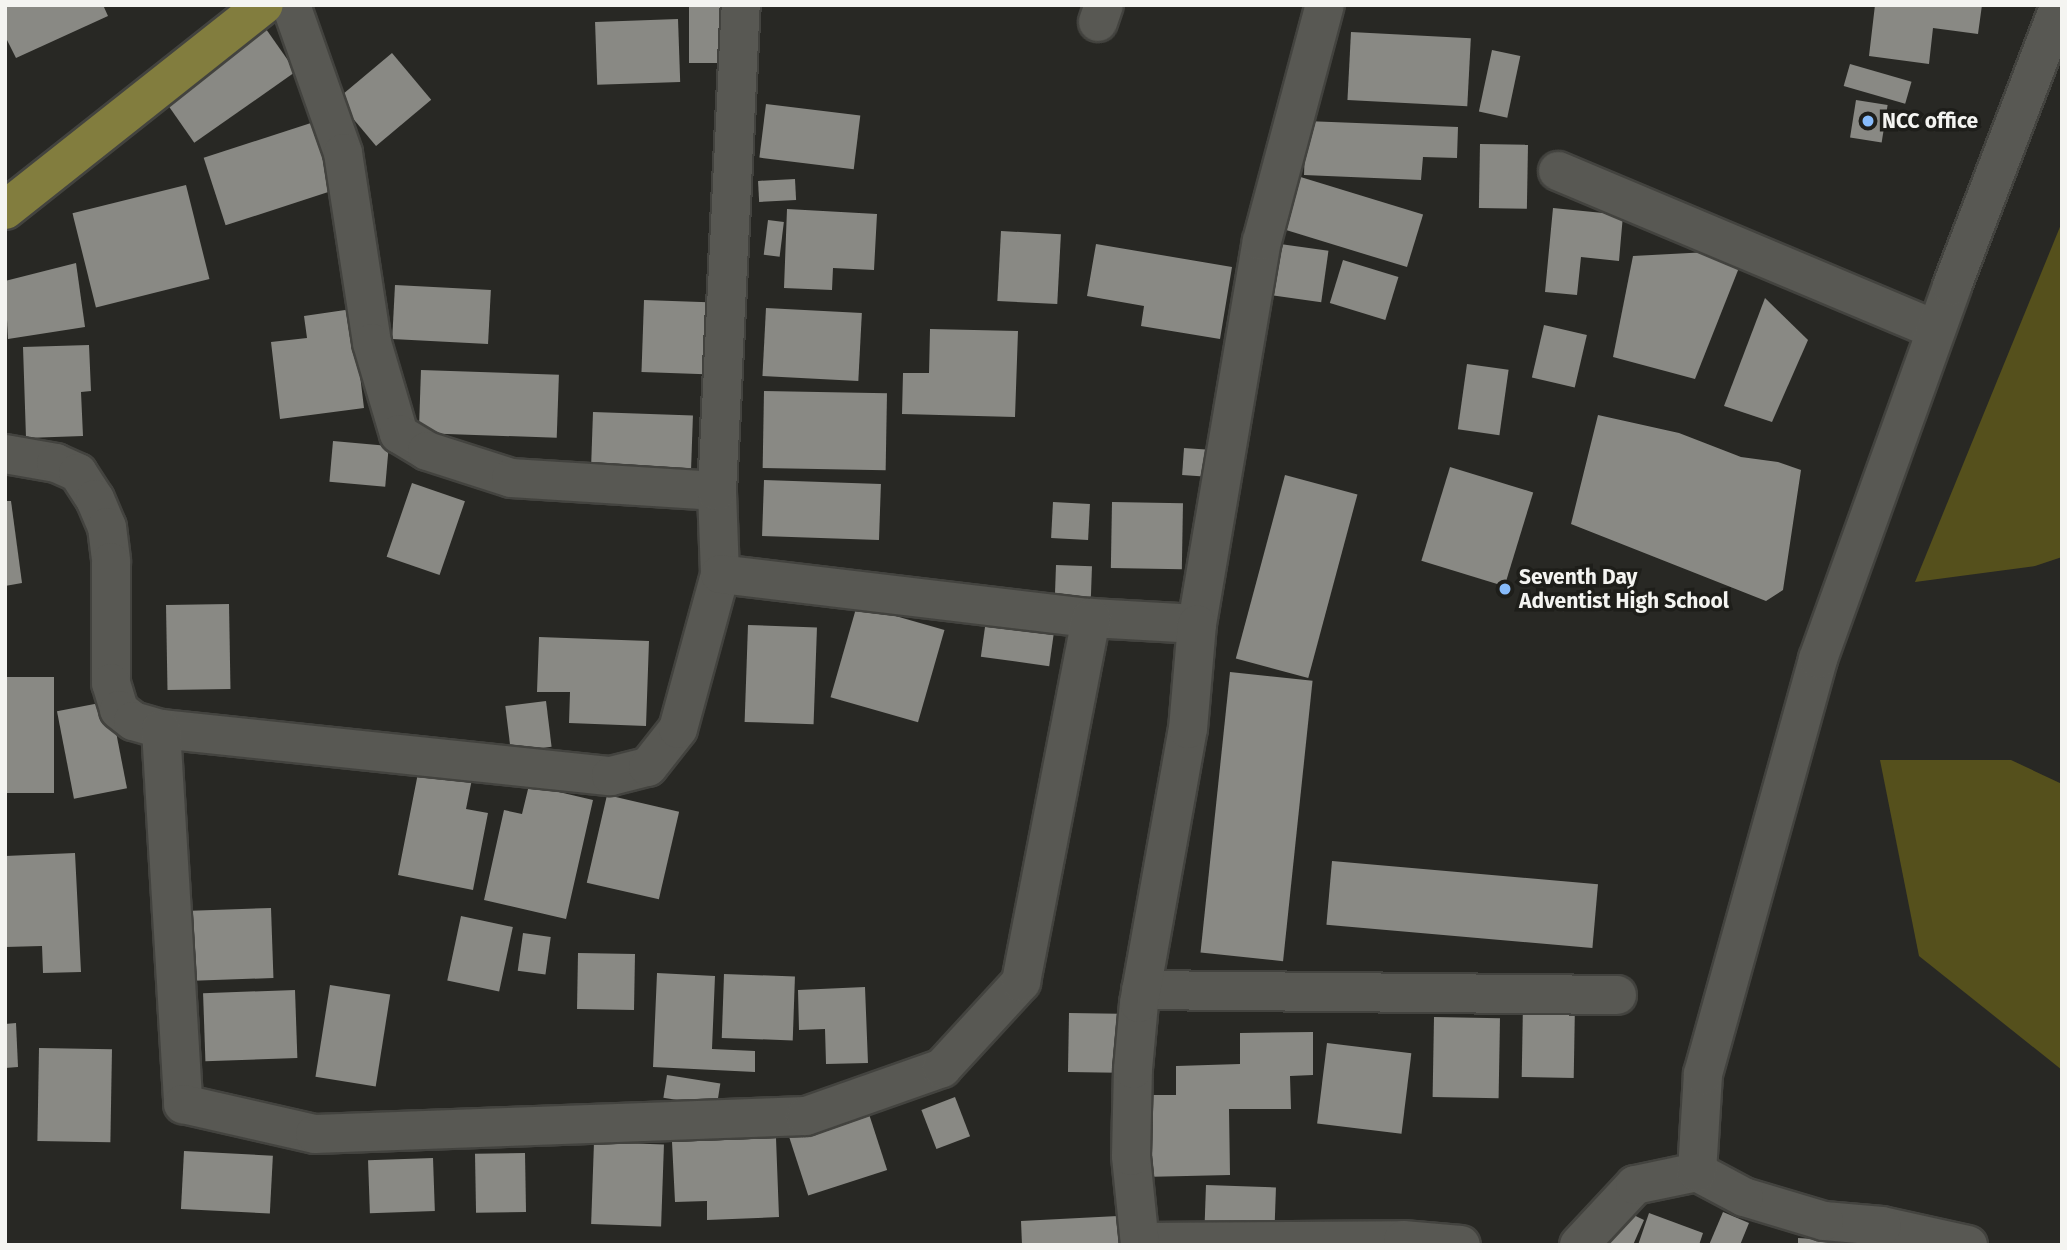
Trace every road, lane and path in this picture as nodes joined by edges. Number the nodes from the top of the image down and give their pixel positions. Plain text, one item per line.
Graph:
1 (264, 5) edge
2 (291, 5) edge
3 (741, 5) edge
4 (1325, 5) edge
5 (2060, 5) edge
6 (1558, 171) dead end
7 (5, 210) edge
8 (1936, 330) junction
9 (5, 454) edge
10 (717, 491) junction
11 (720, 574) junction
12 (1091, 618) junction
13 (1197, 624) junction
14 (161, 729) junction
15 (1142, 990) junction
16 (1617, 995) dead end
17 (1697, 1172) junction
18 (1818, 1233) edge
19 (1140, 1243) edge
20 (1461, 1245) edge
21 (1579, 1245) edge
22 (1968, 1245) edge

1 - 7 main road
2 - 10 street
3 - 10 street
4 - 13 street
5 - 8 street
6 - 8 street
8 - 17 street
9 - 14 street
10 - 11 street
11 - 12 street
11 - 14 street
12 - 13 street
12 - 14 street
13 - 15 street
15 - 16 street
15 - 19 street
17 - 18 street
17 - 21 street
18 - 22 street
19 - 20 street

